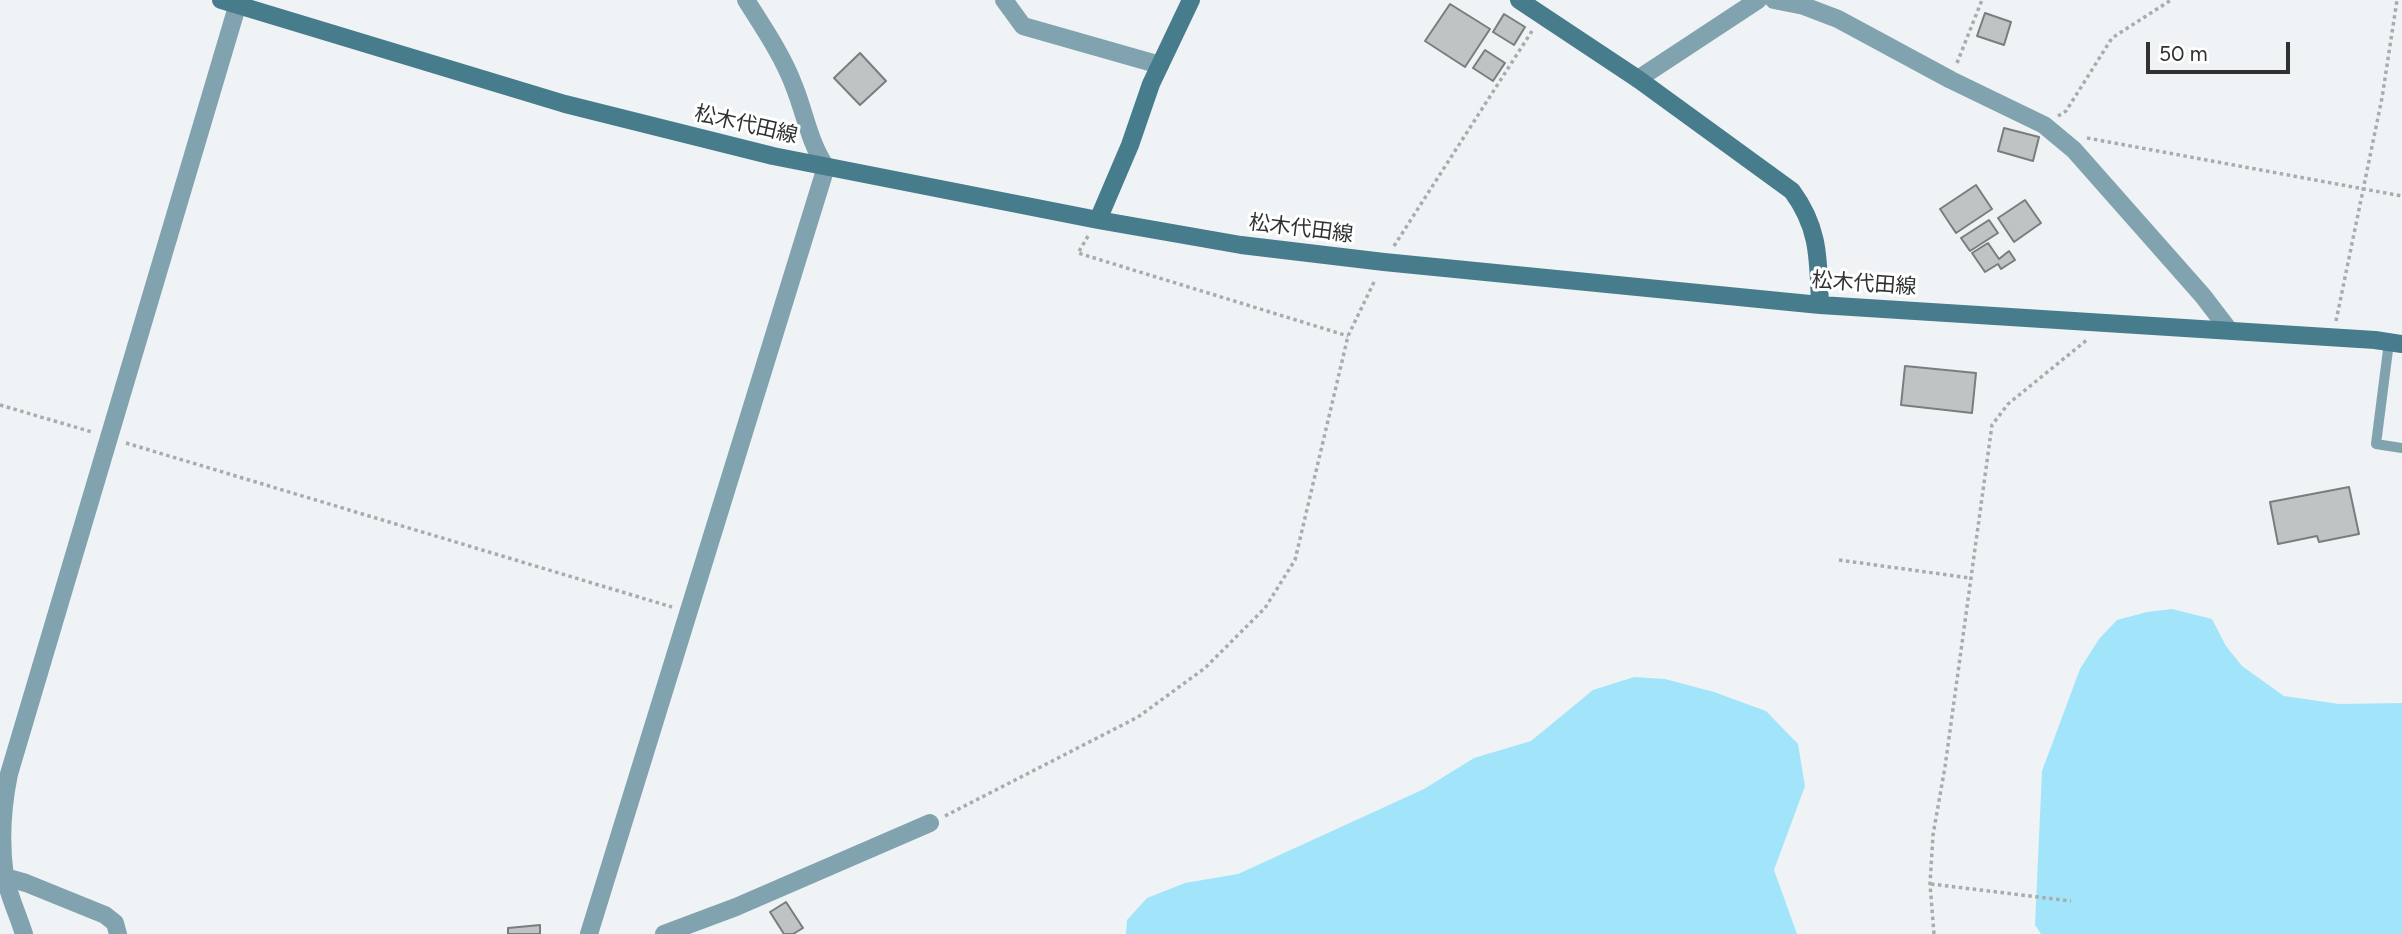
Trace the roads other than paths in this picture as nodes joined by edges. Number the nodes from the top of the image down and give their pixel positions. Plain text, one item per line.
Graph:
1 (746, 0) edge
2 (1004, 0) edge
3 (1191, 0) edge
4 (1519, 0) edge
5 (1758, 0) edge
6 (1774, 0) edge
7 (233, 2) edge
8 (1160, 65) junction
9 (1638, 79) junction
10 (826, 167) junction
11 (1098, 220) junction
12 (1820, 305) junction
13 (2229, 330) junction
14 (2395, 343) edge
15 (2402, 448) edge
16 (930, 824) road end
17 (5, 877) junction
18 (24, 934) edge
19 (118, 934) edge
20 (589, 934) edge
21 (663, 934) edge

1 - 10 street
2 - 8 street
3 - 8 main road
4 - 9 main road
5 - 9 street
6 - 13 street
7 - 10 main road, 松木代田線
7 - 17 street
8 - 11 main road
9 - 12 main road
10 - 11 main road, 松木代田線
10 - 20 street
11 - 12 main road, 松木代田線
12 - 13 main road, 松木代田線
13 - 14 main road, 松木代田線
14 - 15 lane
16 - 21 street
17 - 18 street
17 - 19 street

